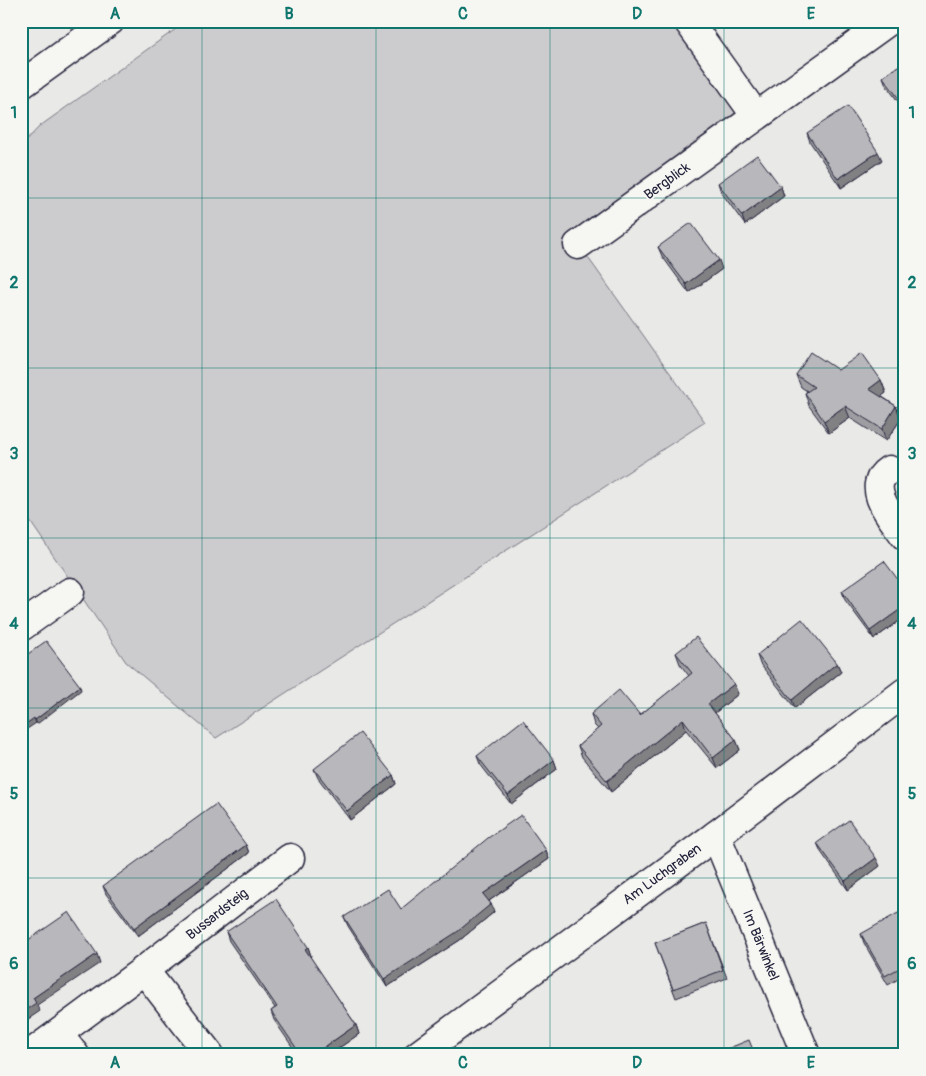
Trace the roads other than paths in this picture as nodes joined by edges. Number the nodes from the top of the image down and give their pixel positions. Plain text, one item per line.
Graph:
1 (110, 21) edge
2 (688, 21) edge
3 (889, 21) edge
4 (21, 85) edge
5 (756, 116) junction
6 (578, 245) dead end
7 (889, 470) dead end
8 (905, 536) edge
9 (70, 592) dead end
10 (21, 627) edge
11 (905, 692) edge
12 (716, 835) junction
13 (290, 858) dead end
14 (144, 970) junction
15 (66, 1045) edge
16 (29, 1055) edge
17 (210, 1055) edge
18 (418, 1055) edge
19 (806, 1055) edge

1 - 4 street
2 - 5 street
3 - 5 street, Bergblick
5 - 6 street, Bergblick
7 - 8 street
9 - 10 street
11 - 12 street, Am Luchgraben
12 - 18 street, Am Luchgraben
12 - 19 street, Im Bärwinkel
13 - 14 street, Bussardsteig
14 - 15 street, Bussardsteig
14 - 17 street
15 - 16 street, Bussardsteig

